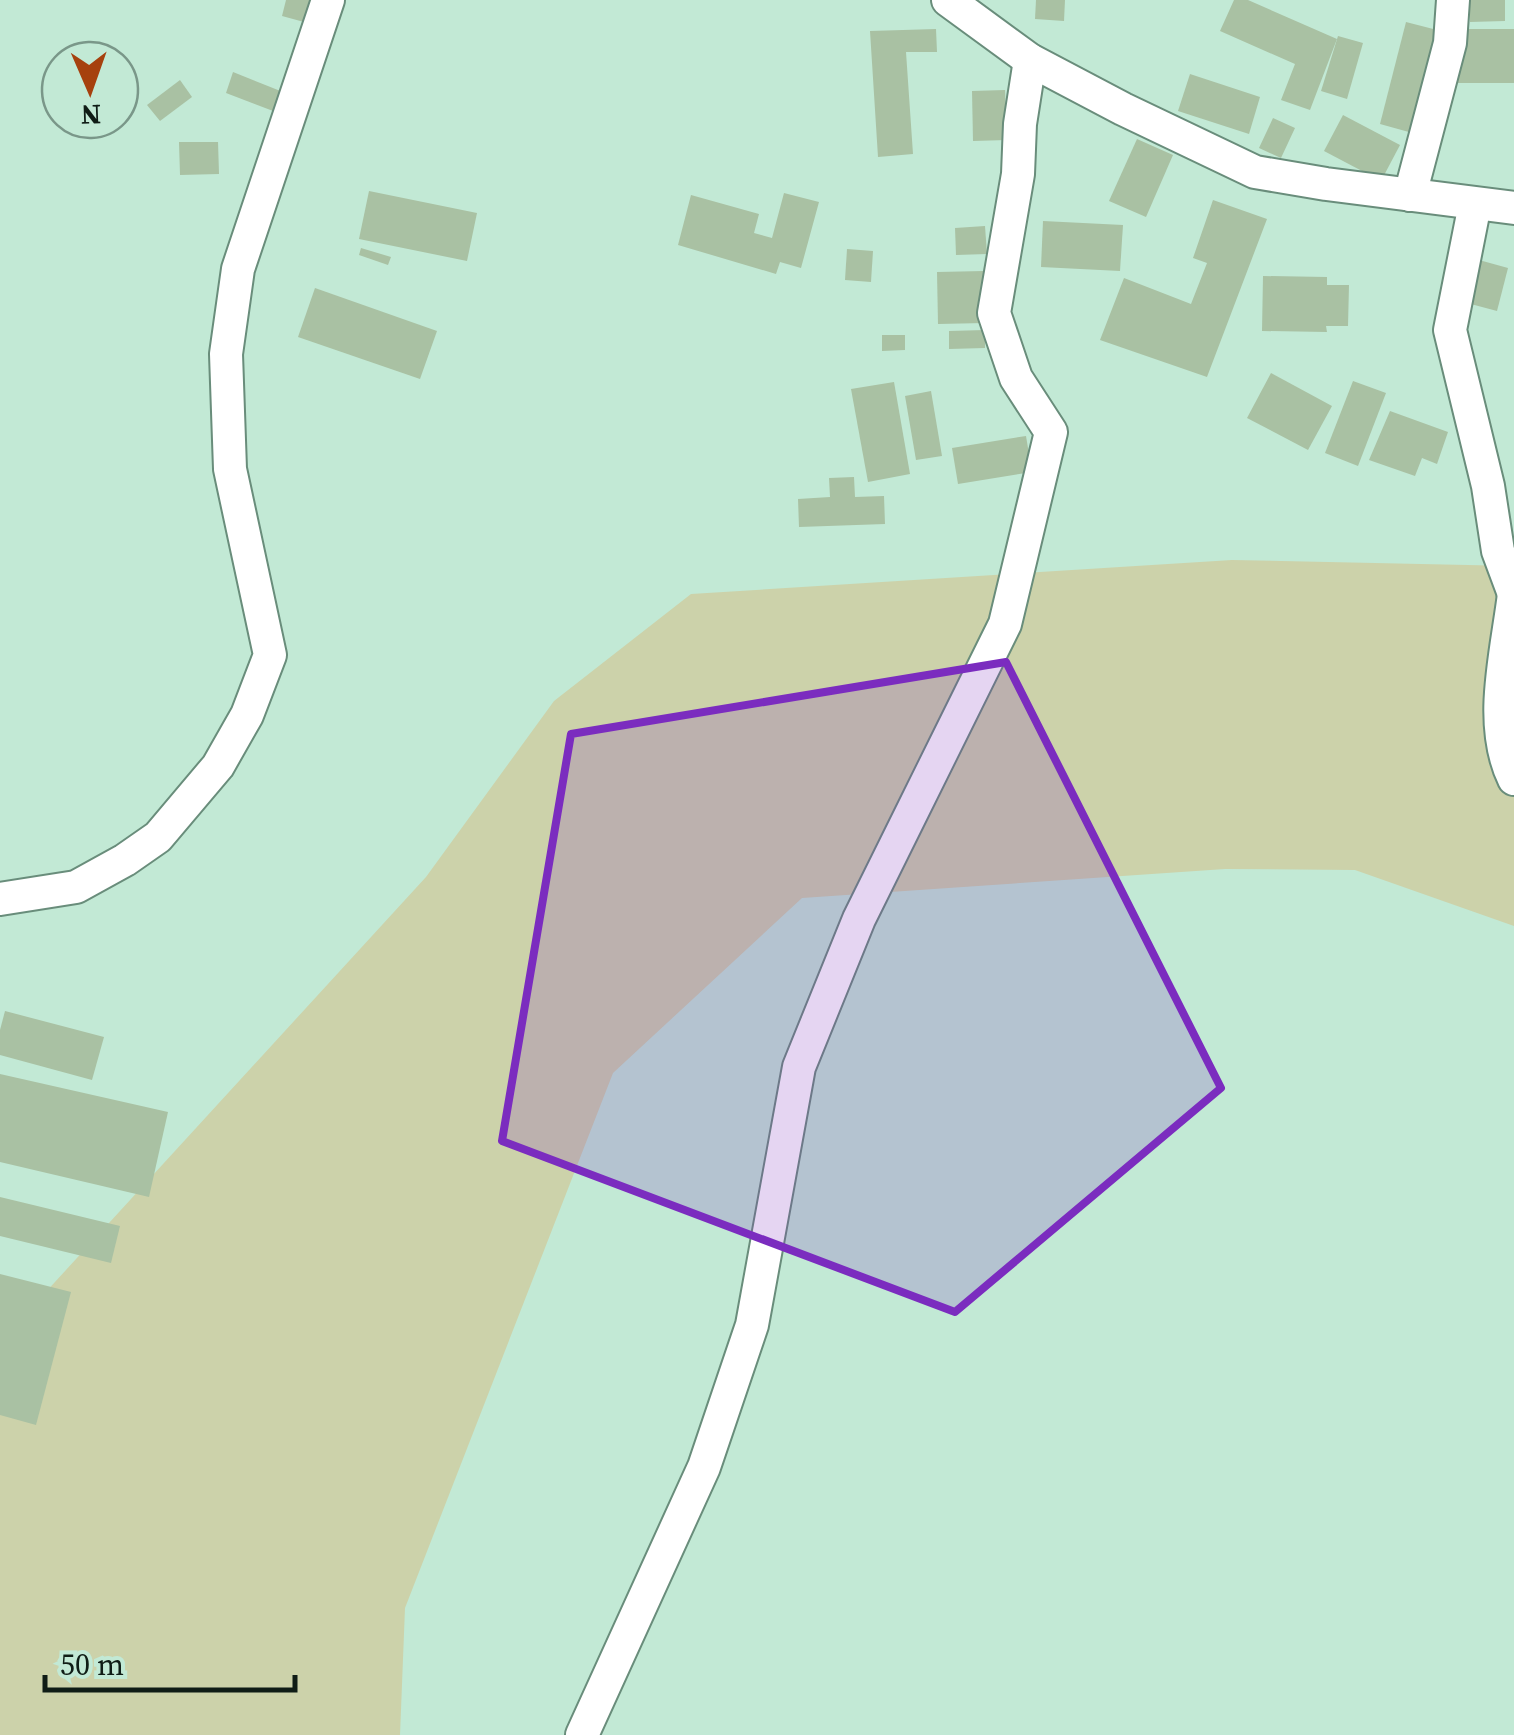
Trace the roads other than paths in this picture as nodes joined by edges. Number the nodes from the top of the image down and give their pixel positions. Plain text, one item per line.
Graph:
1 (328, 0) edge
2 (948, 0) edge
3 (1453, 0) edge
4 (1030, 60) junction
5 (1410, 195) junction
6 (1475, 204) junction
7 (1514, 208) edge
8 (1514, 594) edge
9 (1514, 778) edge
10 (0, 899) edge
11 (582, 1735) edge

1 - 10 street
2 - 4 street
3 - 5 street
4 - 5 street
4 - 11 street
5 - 6 street
6 - 7 street
6 - 8 street
8 - 9 street

